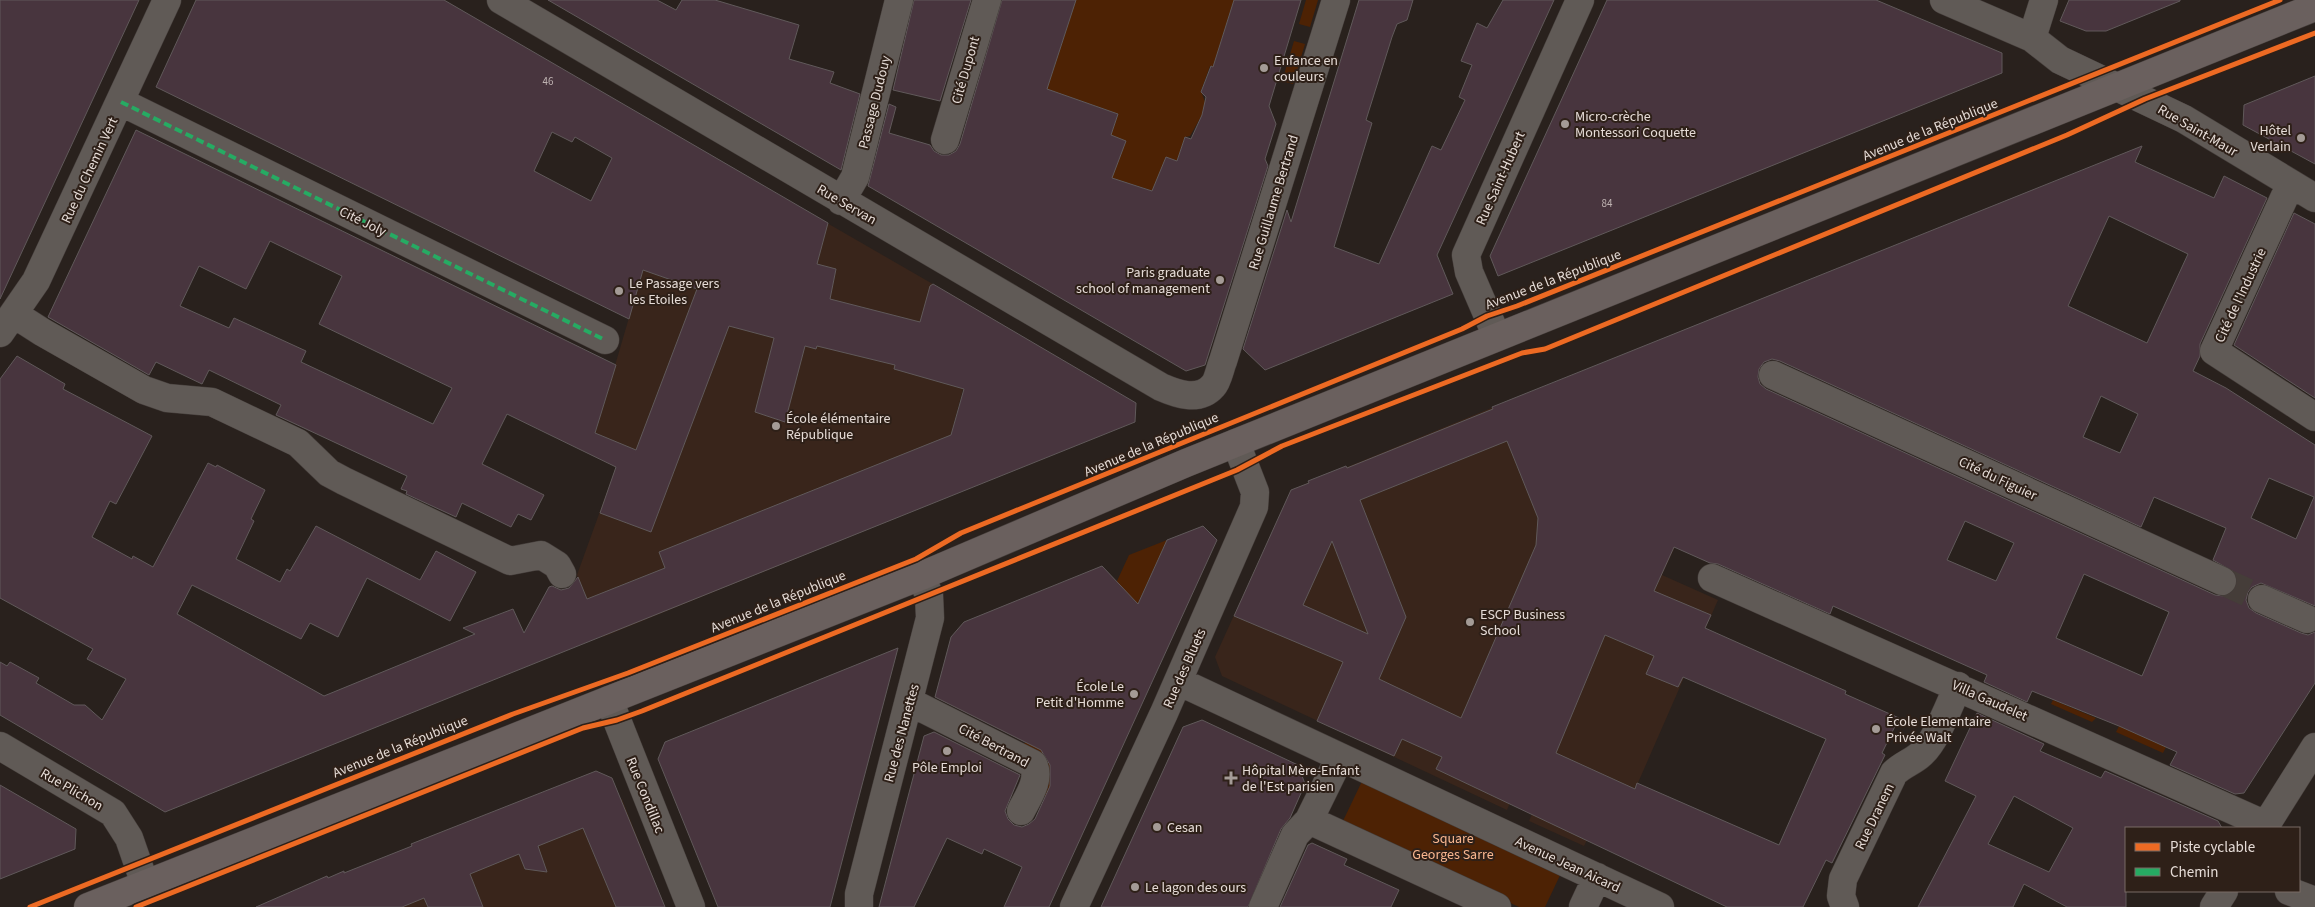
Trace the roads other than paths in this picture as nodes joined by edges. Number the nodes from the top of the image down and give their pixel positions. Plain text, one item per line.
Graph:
1 (167, 0) edge
2 (501, 0) edge
3 (899, 0) edge
4 (987, 0) edge
5 (1336, 0) edge
6 (1580, 0) edge
7 (1944, 0) edge
8 (2044, 0) edge
9 (2315, 6) edge
10 (2032, 38) junction
11 (2119, 87) junction
12 (120, 102) junction
13 (945, 140) dead end
14 (2290, 185) junction
15 (2315, 198) edge
16 (841, 200) junction
17 (7, 324) edge
18 (1497, 337) junction
19 (606, 340) dead end
20 (1773, 375) dead end
21 (1198, 396) joint
22 (2315, 417) edge
23 (1236, 443) junction
24 (562, 574) dead end
25 (921, 576) junction
26 (1712, 578) dead end
27 (2222, 581) tunnel mouth
28 (2262, 599) tunnel mouth
29 (2307, 620) dead end
30 (1178, 681) junction
31 (1958, 686) junction
32 (609, 700) junction
33 (910, 702) junction
34 (0, 746) edge
35 (2315, 747) edge
36 (1340, 757) junction
37 (1021, 811) dead end
38 (1309, 820) junction
39 (2265, 826) edge
40 (1597, 877) junction
41 (145, 884) junction
42 (2223, 892) edge
43 (2292, 892) edge
44 (2315, 901) edge
45 (88, 907) edge
46 (691, 907) edge
47 (858, 907) edge
48 (1074, 907) edge
49 (1263, 907) edge
50 (1497, 907) edge
51 (1583, 907) edge
52 (1660, 907) edge
53 (1845, 907) edge
54 (2214, 907) edge

1 - 12 street, Rue du Chemin Vert
2 - 16 street, Rue Servan
3 - 16 street, Passage Dudouy
4 - 13 street, Cité Dupont
5 - 21 street, Rue Guillaume Bertrand
6 - 18 street, Rue Saint-Hubert
7 - 10 street, Rue Saint-Maur
8 - 10 street
9 - 11 main road, Avenue de la République
10 - 11 street, Rue Saint-Maur
11 - 14 street, Rue Saint-Maur
11 - 18 main road, Avenue de la République
12 - 17 street, Rue du Chemin Vert
12 - 19 street, Cité Joly
14 - 15 street, Rue Saint-Maur
14 - 22 street, Cité de l'Industrie
16 - 21 street, Rue Servan
17 - 24 street
18 - 23 main road, Avenue de la République
20 - 27 street, Cité du Figuier
23 - 25 main road, Avenue de la République
23 - 30 street, Rue des Bluets
25 - 32 main road, Avenue de la République
25 - 33 street, Rue des Nanettes
26 - 31 street, Villa Gaudelet
28 - 29 street
30 - 36 street, Avenue Jean Aicard
30 - 48 street, Rue des Bluets
31 - 39 street, Villa Gaudelet
31 - 53 street, Rue Dranem
32 - 41 main road, Avenue de la République
32 - 46 street, Rue Condillac
33 - 37 street, Cité Bertrand
33 - 47 street, Rue des Nanettes
34 - 41 street, Rue Plichon
35 - 39 street
36 - 38 street
36 - 40 street, Avenue Jean Aicard
38 - 49 street
38 - 50 street
40 - 51 street
40 - 52 street, Avenue Jean Aicard
41 - 45 main road, Avenue de la République
42 - 54 street
43 - 44 street

